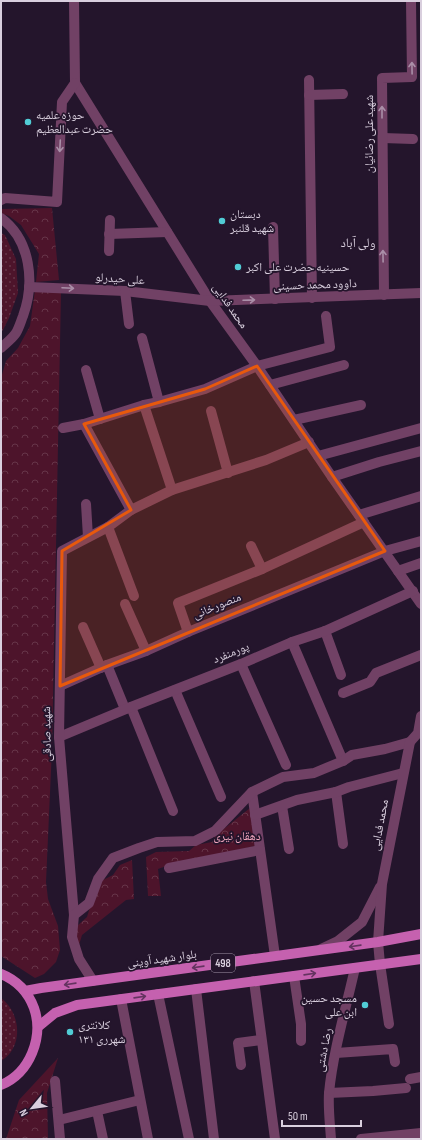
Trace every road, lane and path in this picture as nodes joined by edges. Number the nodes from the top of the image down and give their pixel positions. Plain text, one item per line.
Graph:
1 (74, 1) edge
2 (411, 1) edge
3 (309, 80) dead end
4 (75, 83) junction
5 (343, 94) dead end
6 (309, 95) junction
7 (382, 138) junction
8 (413, 139) dead end
9 (1, 200) edge
10 (1, 218) edge
11 (110, 220) dead end
12 (273, 227) dead end
13 (167, 232) junction
14 (109, 234) junction
15 (109, 251) dead end
16 (29, 286) junction
17 (125, 291) junction
18 (421, 294) edge
19 (384, 295) junction
20 (312, 298) junction
21 (276, 299) junction
22 (210, 302) junction
23 (326, 316) dead end
24 (129, 324) dead end
25 (142, 338) dead end
26 (1, 348) edge
27 (344, 365) dead end
28 (257, 366) junction
29 (86, 370) dead end
30 (270, 385) junction
31 (159, 402) junction
32 (361, 404) dead end
33 (144, 405) junction
34 (211, 411) dead end
35 (100, 419) junction
36 (294, 420) junction
37 (84, 424) junction
38 (63, 428) dead end
39 (421, 428) edge
40 (309, 442) junction
41 (421, 451) edge
42 (318, 456) junction
43 (228, 473) junction
44 (332, 477) junction
45 (172, 490) junction
46 (421, 496) edge
47 (86, 504) dead end
48 (131, 510) junction
49 (362, 518) junction
50 (108, 527) junction
51 (88, 537) junction
52 (421, 541) edge
53 (251, 546) dead end
54 (385, 551) junction
55 (421, 563) edge
56 (262, 569) junction
57 (398, 571) junction
58 (413, 591) junction
59 (134, 596) dead end
60 (125, 604) dead end
61 (421, 604) edge
62 (83, 627) dead end
63 (325, 631) junction
64 (188, 632) junction
65 (292, 642) junction
66 (146, 651) junction
67 (421, 655) edge
68 (241, 664) junction
69 (104, 667) junction
70 (341, 675) dead end
71 (60, 686) junction
72 (175, 690) junction
73 (343, 693) dead end
74 (128, 708) junction
75 (421, 716) edge
76 (419, 733) edge
77 (59, 737) junction
78 (410, 742) junction
79 (343, 762) junction
80 (286, 765) dead end
81 (403, 773) junction
82 (252, 792) junction
83 (336, 792) junction
84 (221, 797) dead end
85 (282, 806) junction
86 (173, 812) dead end
87 (255, 815) junction
88 (343, 844) dead end
89 (289, 849) dead end
90 (260, 850) junction
91 (169, 868) dead end
92 (382, 884) junction
93 (74, 915) junction
94 (421, 934) edge
95 (378, 942) junction
96 (317, 951) junction
97 (275, 956) junction
98 (421, 959) edge
99 (380, 964) junction
100 (355, 968) junction
101 (1, 974) edge
102 (294, 976) junction
103 (93, 981) junction
104 (254, 981) junction
105 (196, 989) junction
106 (25, 991) junction
107 (158, 994) junction
108 (121, 999) junction
109 (389, 1024) dead end
110 (38, 1027) junction
111 (261, 1040) junction
112 (301, 1041) dead end
113 (336, 1053) junction
114 (395, 1062) dead end
115 (241, 1065) dead end
116 (421, 1077) edge
117 (55, 1081) dead end
118 (4, 1084) edge
119 (329, 1093) junction
120 (1, 1094) edge
121 (140, 1100) junction
122 (97, 1111) junction
123 (59, 1120) junction
124 (421, 1133) edge
125 (60, 1139) edge
126 (103, 1139) edge
127 (148, 1139) edge
128 (189, 1139) edge
129 (214, 1139) edge
130 (275, 1139) edge
131 (331, 1139) edge
132 (362, 1139) edge

1 - 4 street
7 -> 2 street, شهید علی رضائیان
3 - 6 street
4 -> 9 street
4 - 13 street, محمد فدایی
5 - 6 street
6 - 20 street
7 - 8 street
19 -> 7 street, شهید علی رضائیان
10 - 16 street
11 - 14 street
12 - 21 street
13 - 14 street
13 - 22 street, محمد فدایی
14 - 15 street
16 -> 17 street, علی حیدرلو
16 - 26 street
17 - 22 street, علی حیدرلو
17 - 24 street
18 - 19 street, داوود محمد حسینی
19 - 20 street, داوود محمد حسینی
20 - 21 street, داوود محمد حسینی
22 -> 21 street, داوود محمد حسینی
22 - 28 street, محمد فدایی
23 - 28 street
25 - 31 street
27 - 30 street
28 - 30 street, محمد فدایی
28 - 31 street
29 - 35 street
30 - 36 street, محمد فدایی
31 - 33 street
32 - 36 street
33 - 35 street
33 - 45 street
34 - 43 street
35 - 37 street
36 - 40 street, محمد فدایی
37 - 38 street
37 - 48 street
39 - 42 street
40 - 42 street, محمد فدایی
40 - 43 street
41 - 44 street
42 - 44 street, محمد فدایی
43 - 45 street
44 - 49 street, محمد فدایی
45 - 48 street
46 - 49 street
47 - 51 street
48 - 50 street
49 - 54 street, محمد فدایی
49 - 56 street
50 - 51 street
50 - 59 street
51 - 71 street, شهید صادقی
52 - 54 street, منصورخانی
53 - 56 street
54 - 57 street, محمد فدایی
54 - 64 street, منصورخانی
55 - 57 street
56 - 64 street
57 - 58 street, محمد فدایی
58 - 61 street, محمد فدایی
58 - 63 street, پورمنفرد
60 - 66 street
62 - 69 street
63 - 65 street, پورمنفرد
63 - 70 street
64 - 66 street, منصورخانی
65 - 68 street, پورمنفرد
65 - 79 street
66 - 69 street, منصورخانی
67 - 73 street
68 - 72 street, پورمنفرد
68 - 80 street
69 - 71 street, منصورخانی
69 - 74 street
71 - 77 street, شهید صادقی
72 - 74 street, پورمنفرد
72 - 84 street
74 - 77 street, پورمنفرد
74 - 86 street
75 - 76 street, محمد فدایی
76 - 78 street, محمد فدایی
77 - 93 street, شهید صادقی
78 - 79 street
78 - 81 street, محمد فدایی
79 - 82 street
81 - 83 street
81 - 92 street, محمد فدایی
82 - 87 street
82 - 93 street
83 - 85 street
83 - 88 street
85 - 87 street
85 - 89 street
87 - 90 street
90 - 91 street
90 - 97 street
92 - 95 street, محمد فدایی
92 - 96 street
93 - 103 street, شهید صادقی
94 - 95 main road, بلوار شهید آوینی / 498
95 -> 96 main road, بلوار شهید آوینی / 498
95 - 99 street, محمد فدایی
96 - 97 main road, بلوار شهید آوینی / 498
97 -> 103 main road, بلوار شهید آوینی / 498
98 - 99 main road, 498
99 - 100 main road, 498
99 - 109 street, محمد فدایی
102 -> 100 main road, 498
100 - 113 street, رضا دشتی
101 - 106 main road
102 - 104 main road, 498
102 - 112 street
103 -> 106 main road, بلوار شهید آوینی / 498
104 - 105 main road, 498
104 - 111 street
105 - 107 main road, 498
105 - 129 street
106 - 110 main road
108 -> 107 main road, 498
107 - 128 street
108 - 110 main road, 498
108 - 121 street
110 - 118 main road
111 - 115 street
111 - 130 street
113 - 114 street
113 - 119 street, رضا دشتی
116 - 119 street
117 - 123 street
118 - 120 main road
119 - 131 street, رضا دشتی
121 - 122 street
121 - 127 street
122 - 123 street
122 - 126 street
123 - 125 street
124 - 132 street

